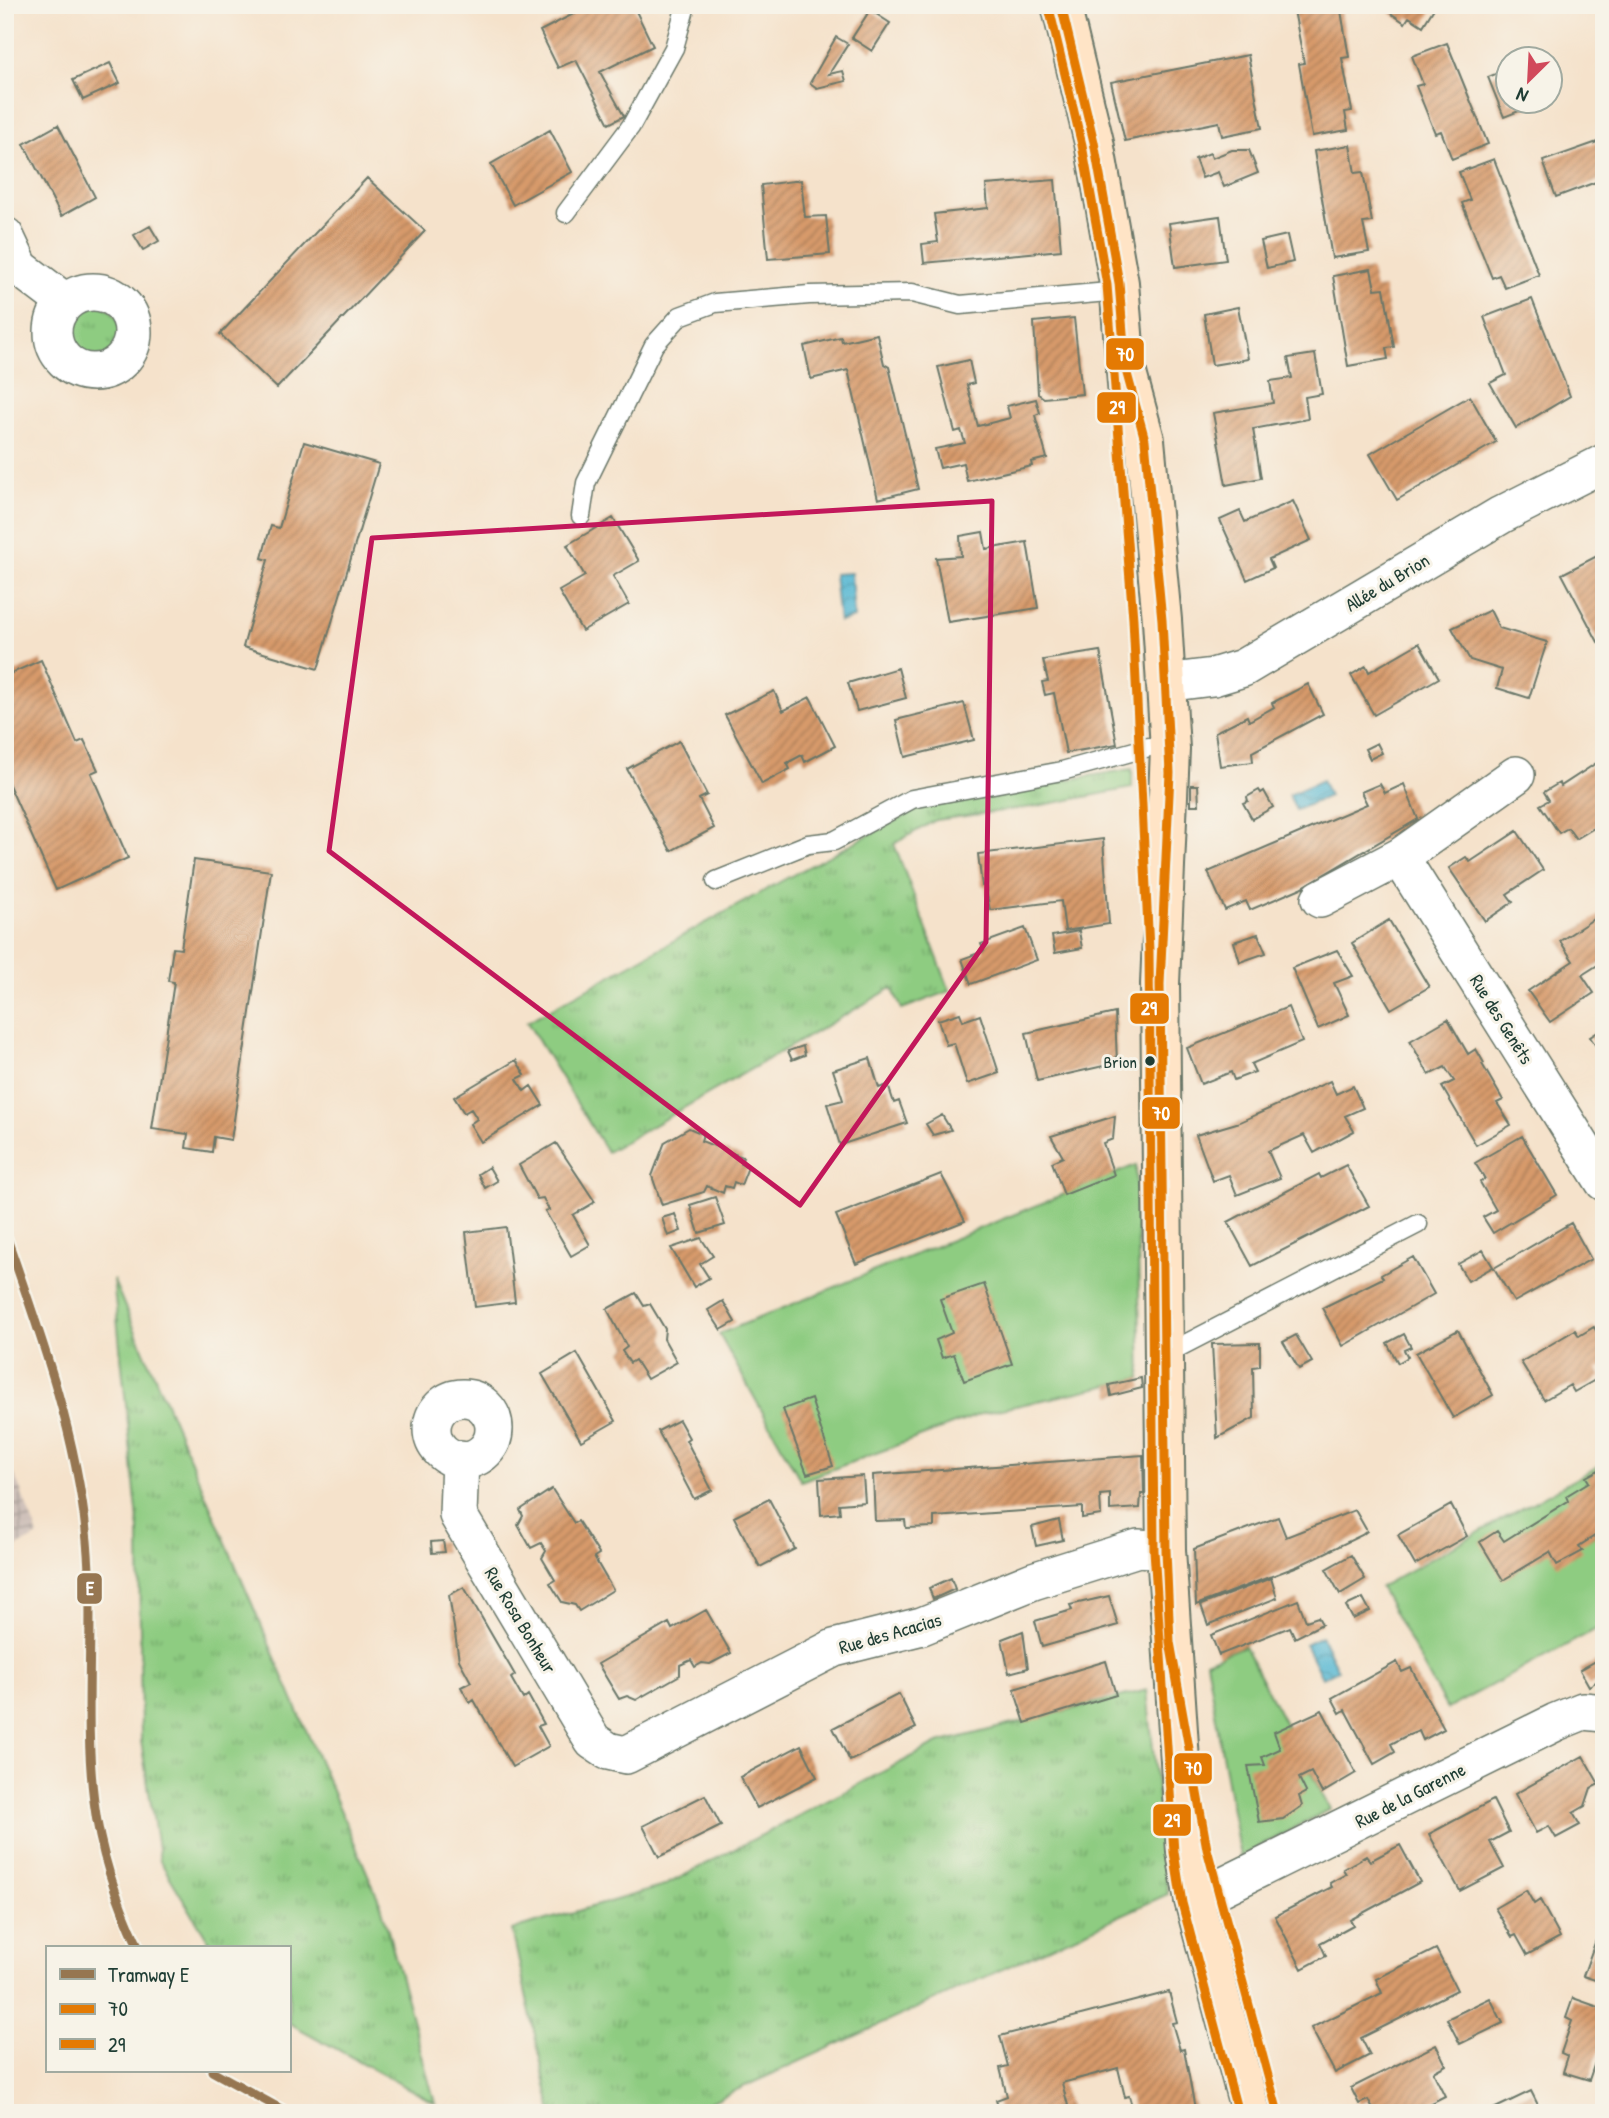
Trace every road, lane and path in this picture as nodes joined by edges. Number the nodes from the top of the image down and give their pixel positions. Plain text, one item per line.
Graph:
1 (686, 5) edge
2 (1061, 5) edge
3 (566, 213) dead end
4 (5, 236) edge
5 (1120, 291) junction
6 (65, 302) dead end
7 (1604, 463) edge
8 (581, 516) dead end
9 (1157, 683) junction
10 (1149, 747) junction
11 (1516, 775) dead end
12 (1400, 857) junction
13 (716, 881) dead end
14 (1320, 899) dead end
15 (1161, 950) junction
16 (1604, 1182) edge
17 (1418, 1224) dead end
18 (1164, 1355) junction
19 (460, 1459) dead end
20 (1167, 1550) junction
21 (1604, 1713) edge
22 (626, 1755) joint
23 (1206, 1895) junction
24 (1251, 2113) edge
25 (1278, 2113) edge

1 - 3 lane
2 - 5 street
4 - 6 street
5 - 8 lane
5 - 9 street
7 - 9 street, Allée du Brion
9 - 10 street
9 - 15 street
10 - 13 lane
10 - 15 street
11 - 12 street
12 - 14 street
12 - 16 street, Rue des Genêts
15 - 18 street
17 - 18 lane
18 - 20 street
19 - 22 street, Rue Rosa Bonheur
20 - 22 street, Rue des Acacias
20 - 23 street
21 - 23 street, Rue de la Garenne
23 - 24 street
23 - 25 street

